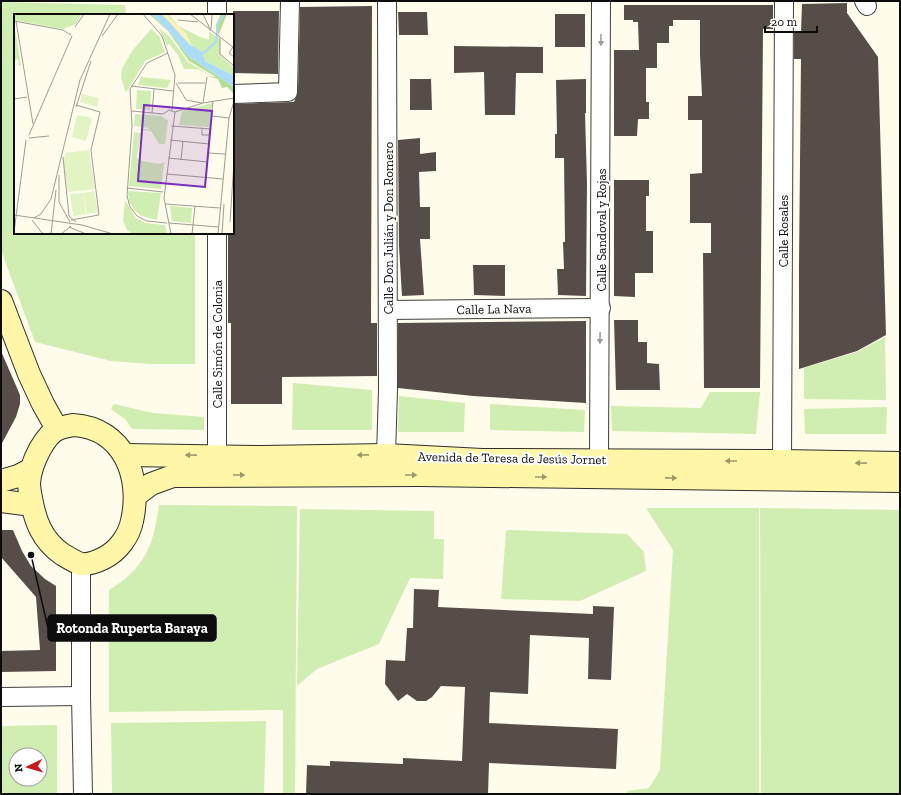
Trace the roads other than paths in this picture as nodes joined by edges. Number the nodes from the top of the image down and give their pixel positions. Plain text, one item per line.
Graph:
1 (217, 1) edge
2 (290, 1) edge
3 (387, 1) edge
4 (601, 1) edge
5 (784, 1) edge
6 (217, 14) edge
7 (234, 94) edge
8 (217, 234) edge
9 (1, 301) edge
10 (600, 308) junction
11 (388, 310) junction
12 (57, 429) junction
13 (125, 455) junction
14 (386, 455) junction
15 (217, 456) junction
16 (599, 460) junction
17 (782, 461) junction
18 (900, 464) edge
19 (30, 470) junction
20 (900, 480) edge
21 (1, 481) edge
22 (135, 496) junction
23 (1, 501) edge
24 (32, 505) junction
25 (82, 564) junction
26 (81, 696) junction
27 (1, 697) edge
28 (83, 794) edge

1 - 6 street
2 - 7 street
3 - 11 street, Calle Don Julián y Don Romero
4 -> 10 street, Calle Sandoval y Rojas
5 - 17 street, Calle Rosales
8 - 15 street, Calle Simón de Colonia
9 - 12 street
10 - 11 street, Calle La Nava
10 -> 16 street, Calle Sandoval y Rojas
11 - 14 street, Calle Don Julián y Don Romero
12 - 13 street
12 - 19 street
15 -> 13 street, Avenida de Teresa de Jesús Jornet
13 - 22 street
14 -> 15 street, Avenida de Teresa de Jesús Jornet
14 - 16 street, Avenida de Teresa de Jesús Jornet
17 -> 16 street, Avenida de Teresa de Jesús Jornet
18 -> 17 street, Avenida de Teresa de Jesús Jornet
19 - 21 street
19 - 24 street
22 -> 20 street, Avenida de Teresa de Jesús Jornet
22 - 25 street
23 - 24 street
24 - 25 street
25 - 26 street
26 - 27 street
26 - 28 street

